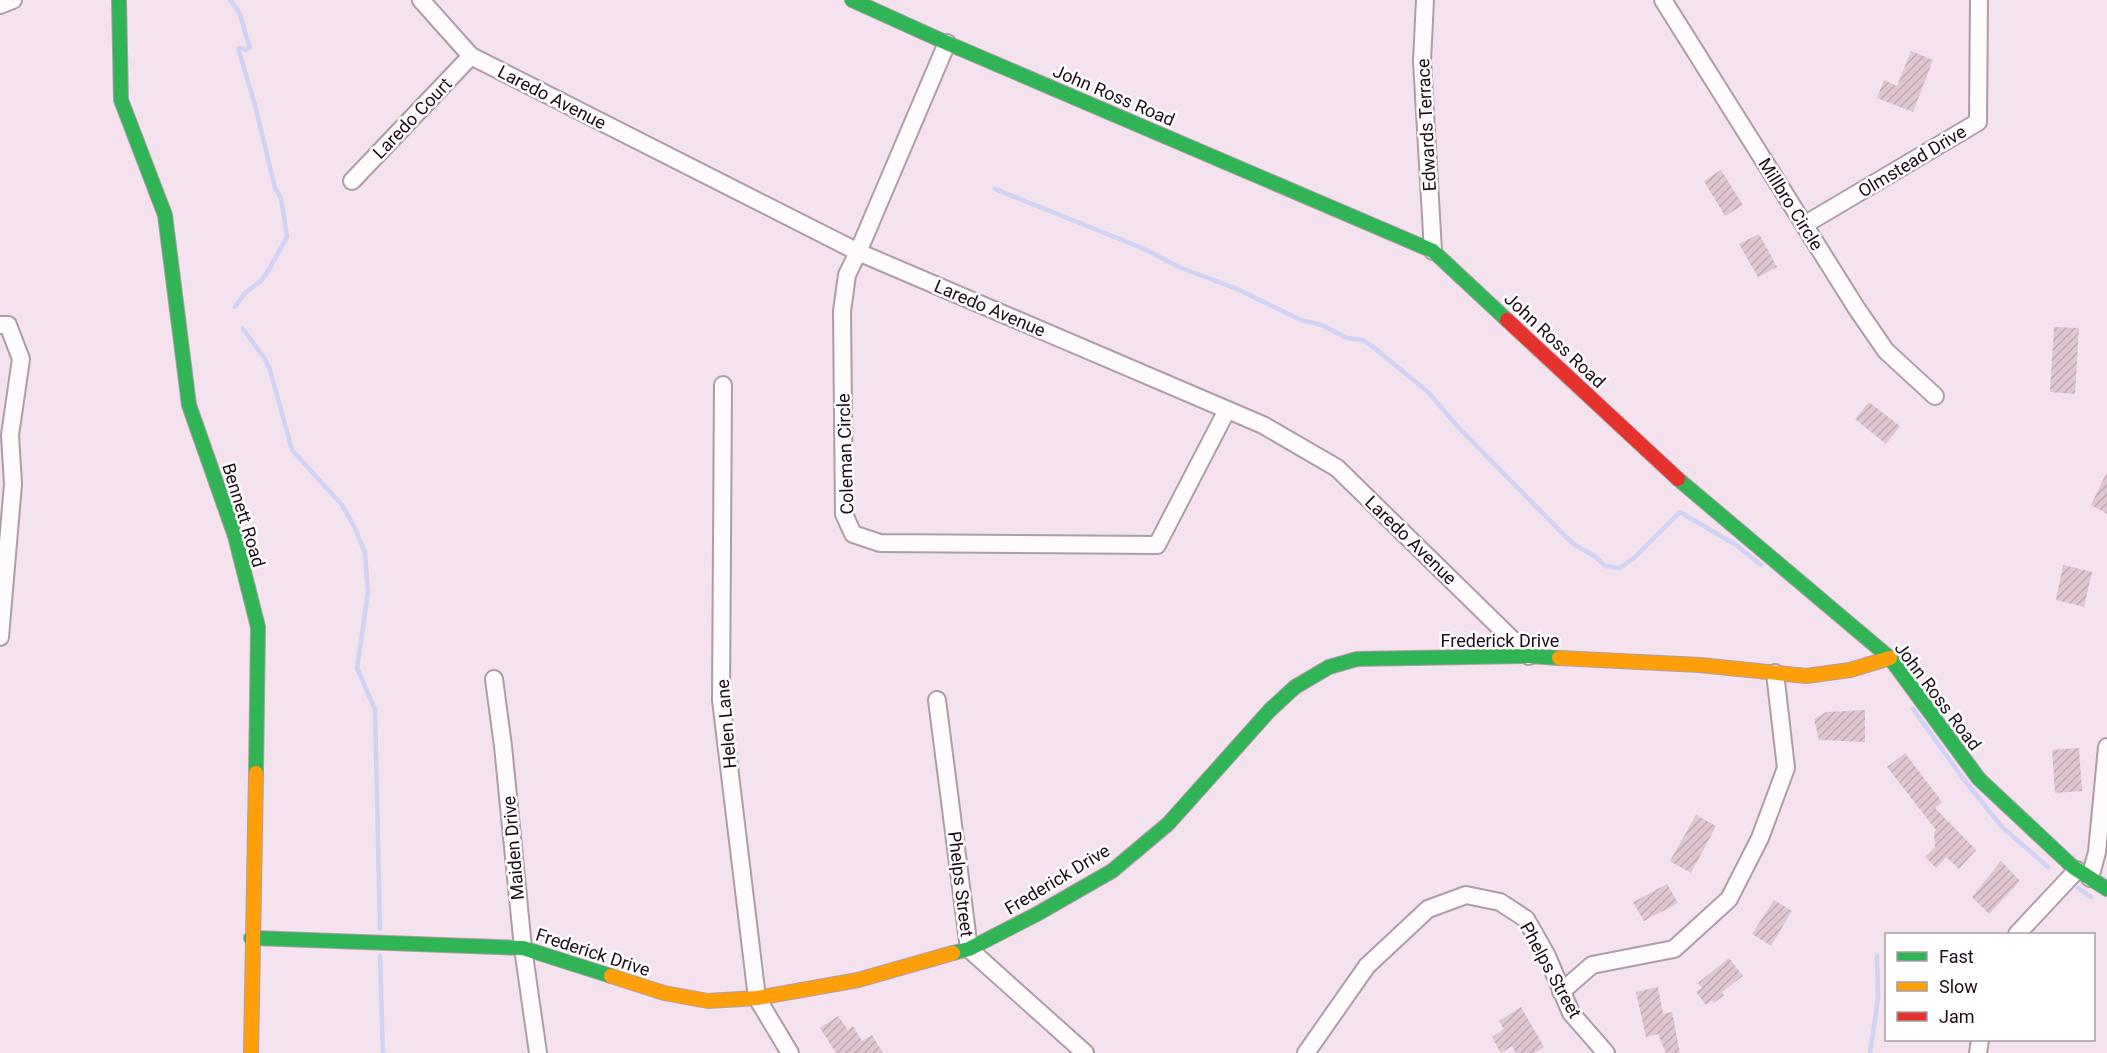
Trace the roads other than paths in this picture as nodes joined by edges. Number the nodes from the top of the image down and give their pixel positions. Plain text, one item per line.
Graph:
1 (13, 0) edge
2 (119, 0) edge
3 (421, 0) edge
4 (852, 0) edge
5 (1425, 0) edge
6 (1663, 0) edge
7 (1979, 0) edge
8 (0, 6) edge
9 (947, 43) junction
10 (471, 56) junction
11 (352, 181) dead end
12 (1804, 225) junction
13 (1434, 251) junction
14 (858, 252) junction
15 (0, 325) edge
16 (723, 385) dead end
17 (1935, 396) dead end
18 (1227, 410) junction
19 (5, 435) edge
20 (0, 637) edge
21 (1529, 656) junction
22 (1890, 658) junction
23 (1775, 672) junction
24 (494, 679) dead end
25 (937, 700) dead end
26 (2107, 747) edge
27 (2083, 874) junction
28 (2107, 889) edge
29 (2018, 933) edge
30 (251, 938) junction
31 (523, 948) junction
32 (969, 949) junction
33 (1561, 992) junction
34 (758, 998) junction
35 (251, 1053) edge
36 (538, 1053) edge
37 (790, 1053) edge
38 (1085, 1053) edge
39 (1306, 1053) edge
40 (1606, 1053) edge

1 - 8 street
2 - 30 street, Bennett Road
3 - 10 street, Laredo Avenue
4 - 9 street, John Ross Road
5 - 13 street, Edwards Terrace
6 - 12 street, Millbro Circle
7 - 12 street, Olmstead Drive
9 - 13 street, John Ross Road
9 - 14 street, Coleman Circle
10 - 11 street, Laredo Court
10 - 14 street, Laredo Avenue
12 - 17 street, Millbro Circle
13 - 22 street, John Ross Road
14 - 18 street, Laredo Avenue
14 - 18 street, Coleman Circle
15 - 19 street
16 - 34 street, Helen Lane
18 - 21 street, Laredo Avenue
19 - 20 street
21 - 23 street, Frederick Drive
21 - 32 street, Frederick Drive
22 - 23 street, Frederick Drive
22 - 27 street, John Ross Road
23 - 33 street
24 - 31 street, Maiden Drive
25 - 32 street, Phelps Street
26 - 27 street
27 - 28 street, John Ross Road
27 - 29 street
30 - 31 street, Frederick Drive
30 - 35 street, Bennett Road
31 - 34 street, Frederick Drive
31 - 36 street, Maiden Drive
32 - 34 street, Frederick Drive
32 - 38 street, Phelps Street
33 - 39 street, Phelps Street
33 - 40 street, Phelps Street
34 - 37 street, Helen Lane

